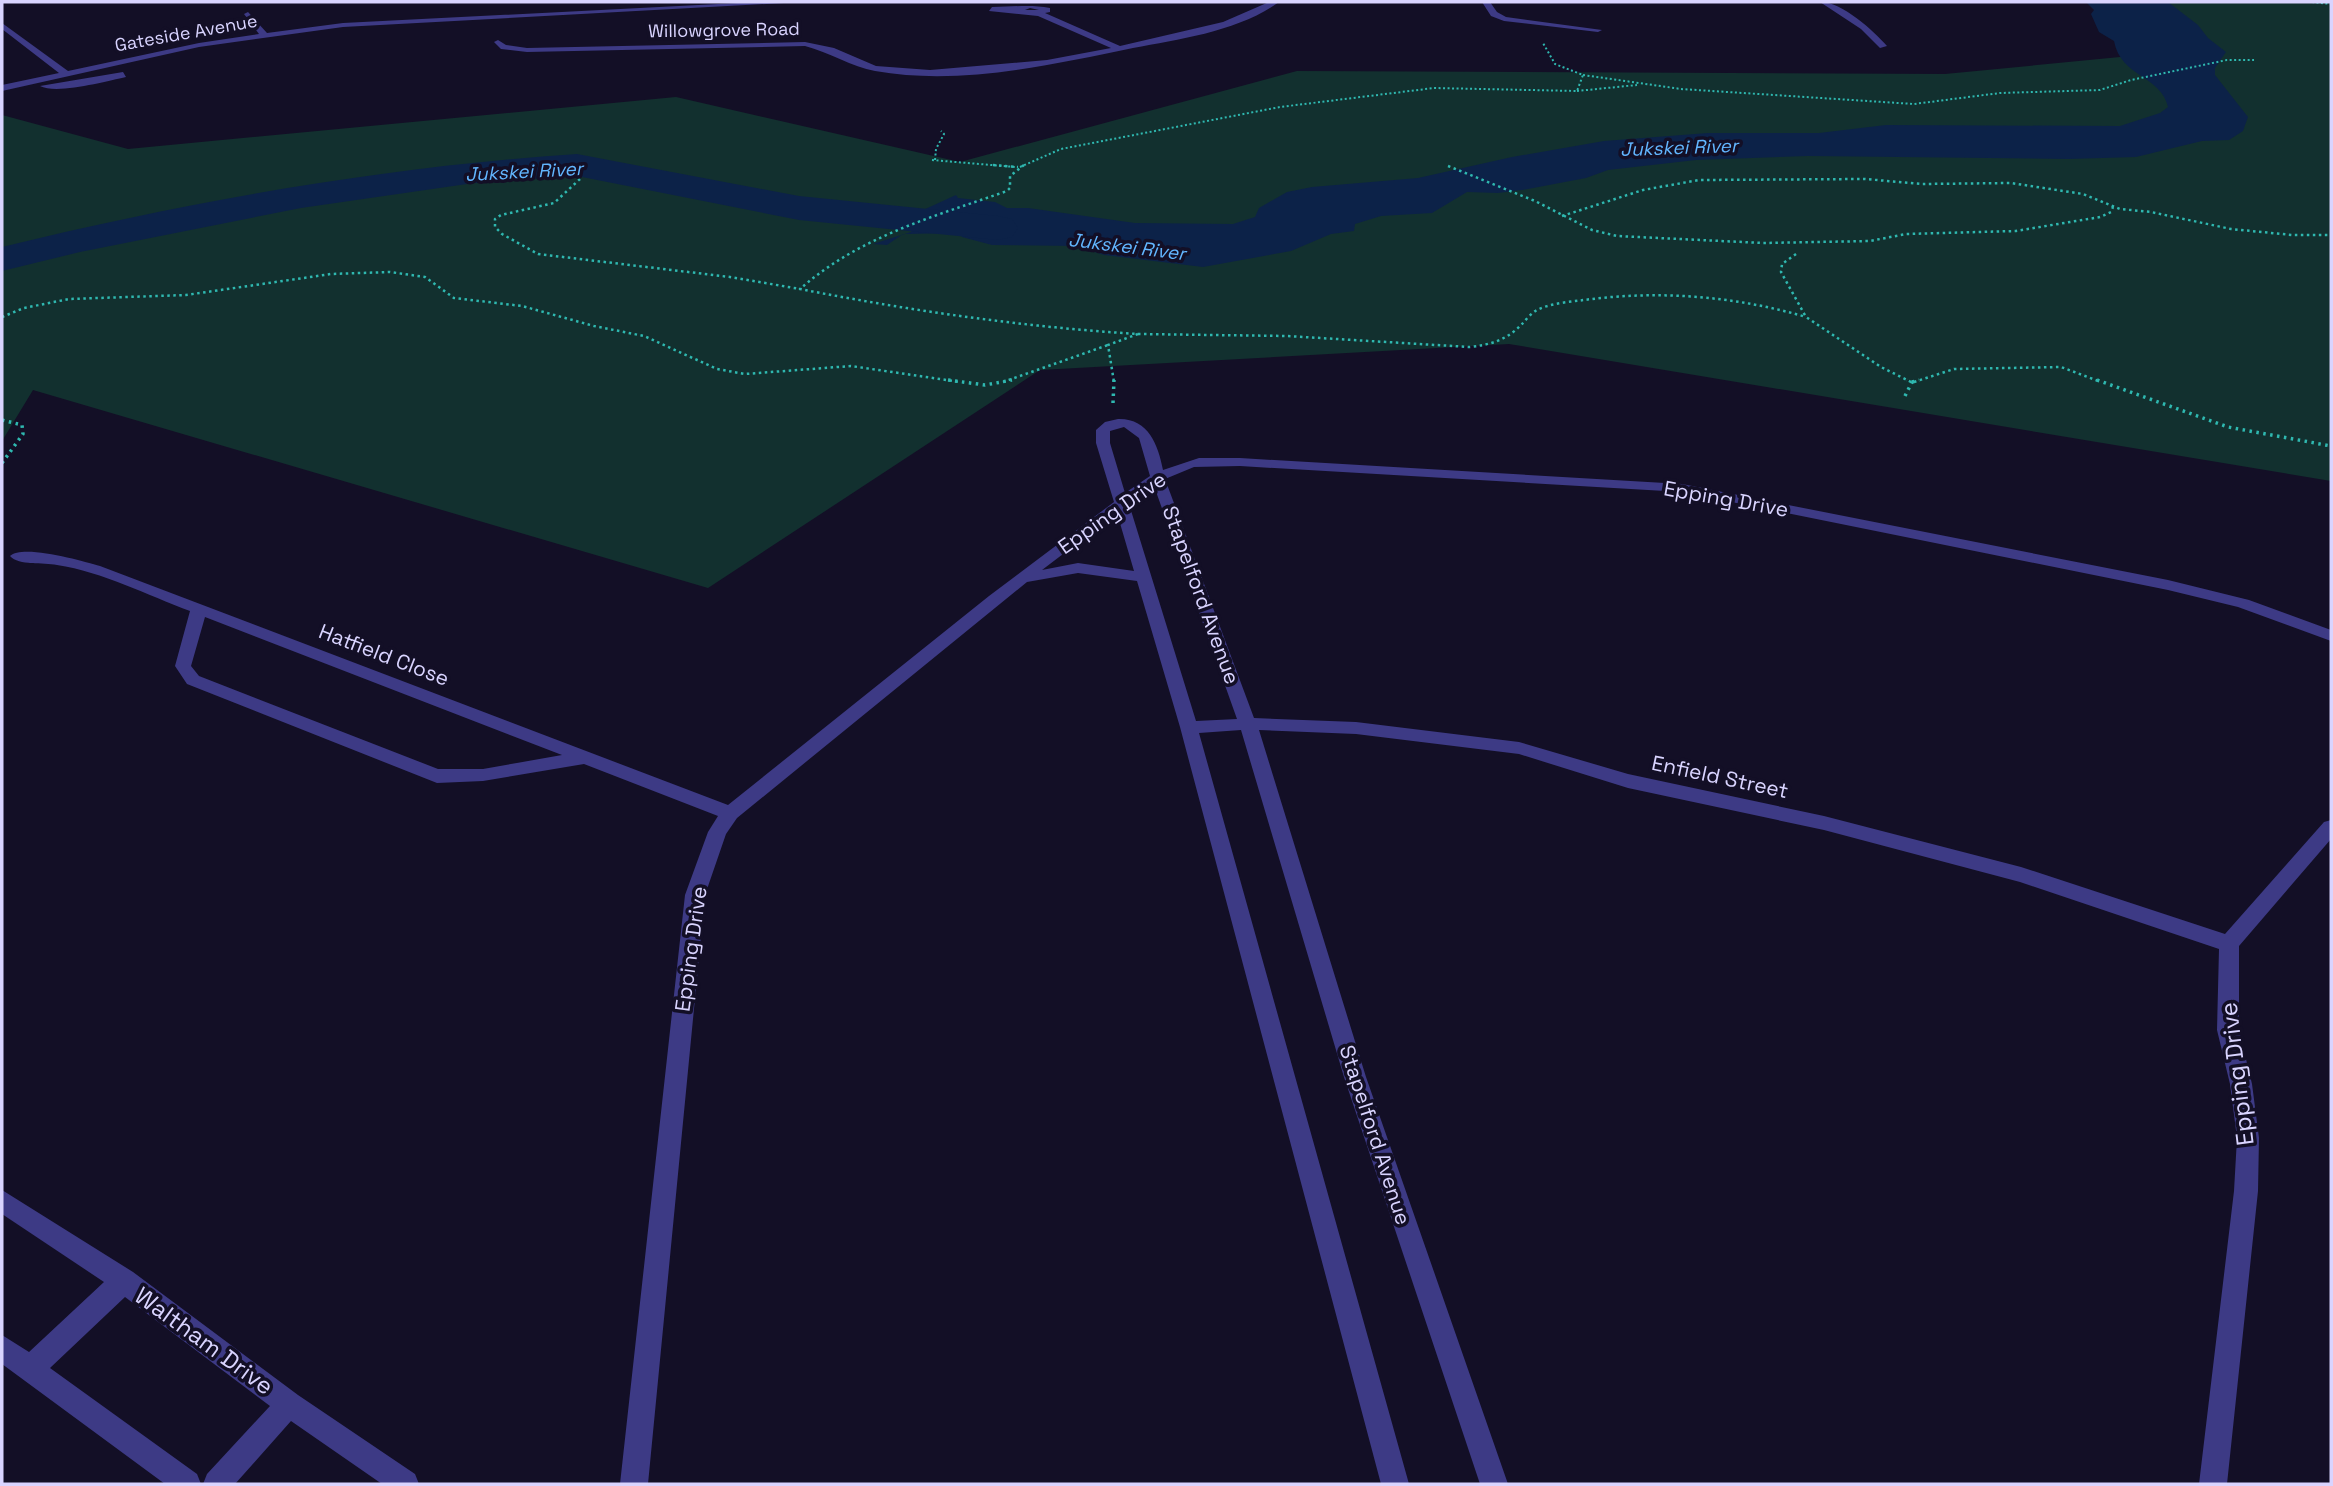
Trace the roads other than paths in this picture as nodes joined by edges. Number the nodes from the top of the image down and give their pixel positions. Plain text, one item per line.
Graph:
1 (528, 2) edge
2 (770, 2) edge
3 (797, 2) edge
4 (1275, 2) edge
5 (1486, 2) edge
6 (1824, 2) edge
7 (756, 4) junction
8 (1041, 7) edge
9 (992, 9) dead end
10 (248, 14) dead end
11 (517, 16) junction
12 (2, 25) edge
13 (1598, 30) dead end
14 (264, 35) junction
15 (498, 42) dead end
16 (1883, 46) dead end
17 (1118, 48) junction
18 (65, 74) junction
19 (123, 75) dead end
20 (28, 82) junction
21 (2, 88) edge
22 (1158, 479) junction
23 (1121, 504) junction
24 (17, 556) dead end
25 (1144, 577) junction
26 (1020, 578) junction
27 (199, 609) junction
28 (2331, 636) edge
29 (1248, 724) junction
30 (1189, 727) junction
31 (586, 757) junction
32 (730, 813) junction
33 (2331, 827) edge
34 (2230, 944) junction
35 (2, 1201) edge
36 (124, 1281) junction
37 (2, 1348) edge
38 (30, 1369) junction
39 (289, 1404) junction
40 (187, 1484) edge
41 (217, 1484) edge
42 (405, 1484) edge
43 (634, 1484) edge
44 (1395, 1484) edge
45 (1494, 1484) edge
46 (2213, 1484) edge

1 - 11 street
2 - 7 street, Gateside Avenue
3 - 7 street, Gateside Avenue
4 - 17 street, Willowgrove Road
5 - 13 street
6 - 16 street
7 - 11 street, Gateside Avenue
8 - 9 street
8 - 17 street
10 - 14 street
11 - 14 street, Gateside Avenue
12 - 18 street
14 - 18 street, Gateside Avenue
15 - 17 street, Willowgrove Road
18 - 20 street, Gateside Avenue
19 - 20 street
20 - 21 street, Gateside Avenue
22 - 23 street, Epping Drive
22 - 23 street, Stapelford Avenue
22 - 28 street, Epping Drive
22 - 29 street, Stapelford Avenue
23 - 25 street
23 - 26 street, Epping Drive
24 - 27 street, Hatfield Close
25 - 26 street
25 - 30 street
26 - 32 street, Epping Drive
27 - 31 street, Hatfield Close
27 - 31 street
29 - 30 street, Enfield Street
29 - 34 street, Enfield Street
29 - 45 street, Stapelford Avenue
30 - 44 street
31 - 32 street, Hatfield Close
32 - 43 street, Epping Drive
33 - 34 street
34 - 46 street, Epping Drive
35 - 36 street, Waltham Drive
36 - 38 street
36 - 39 street, Waltham Drive
37 - 38 street
38 - 40 street
39 - 41 street
39 - 42 street, Waltham Drive

